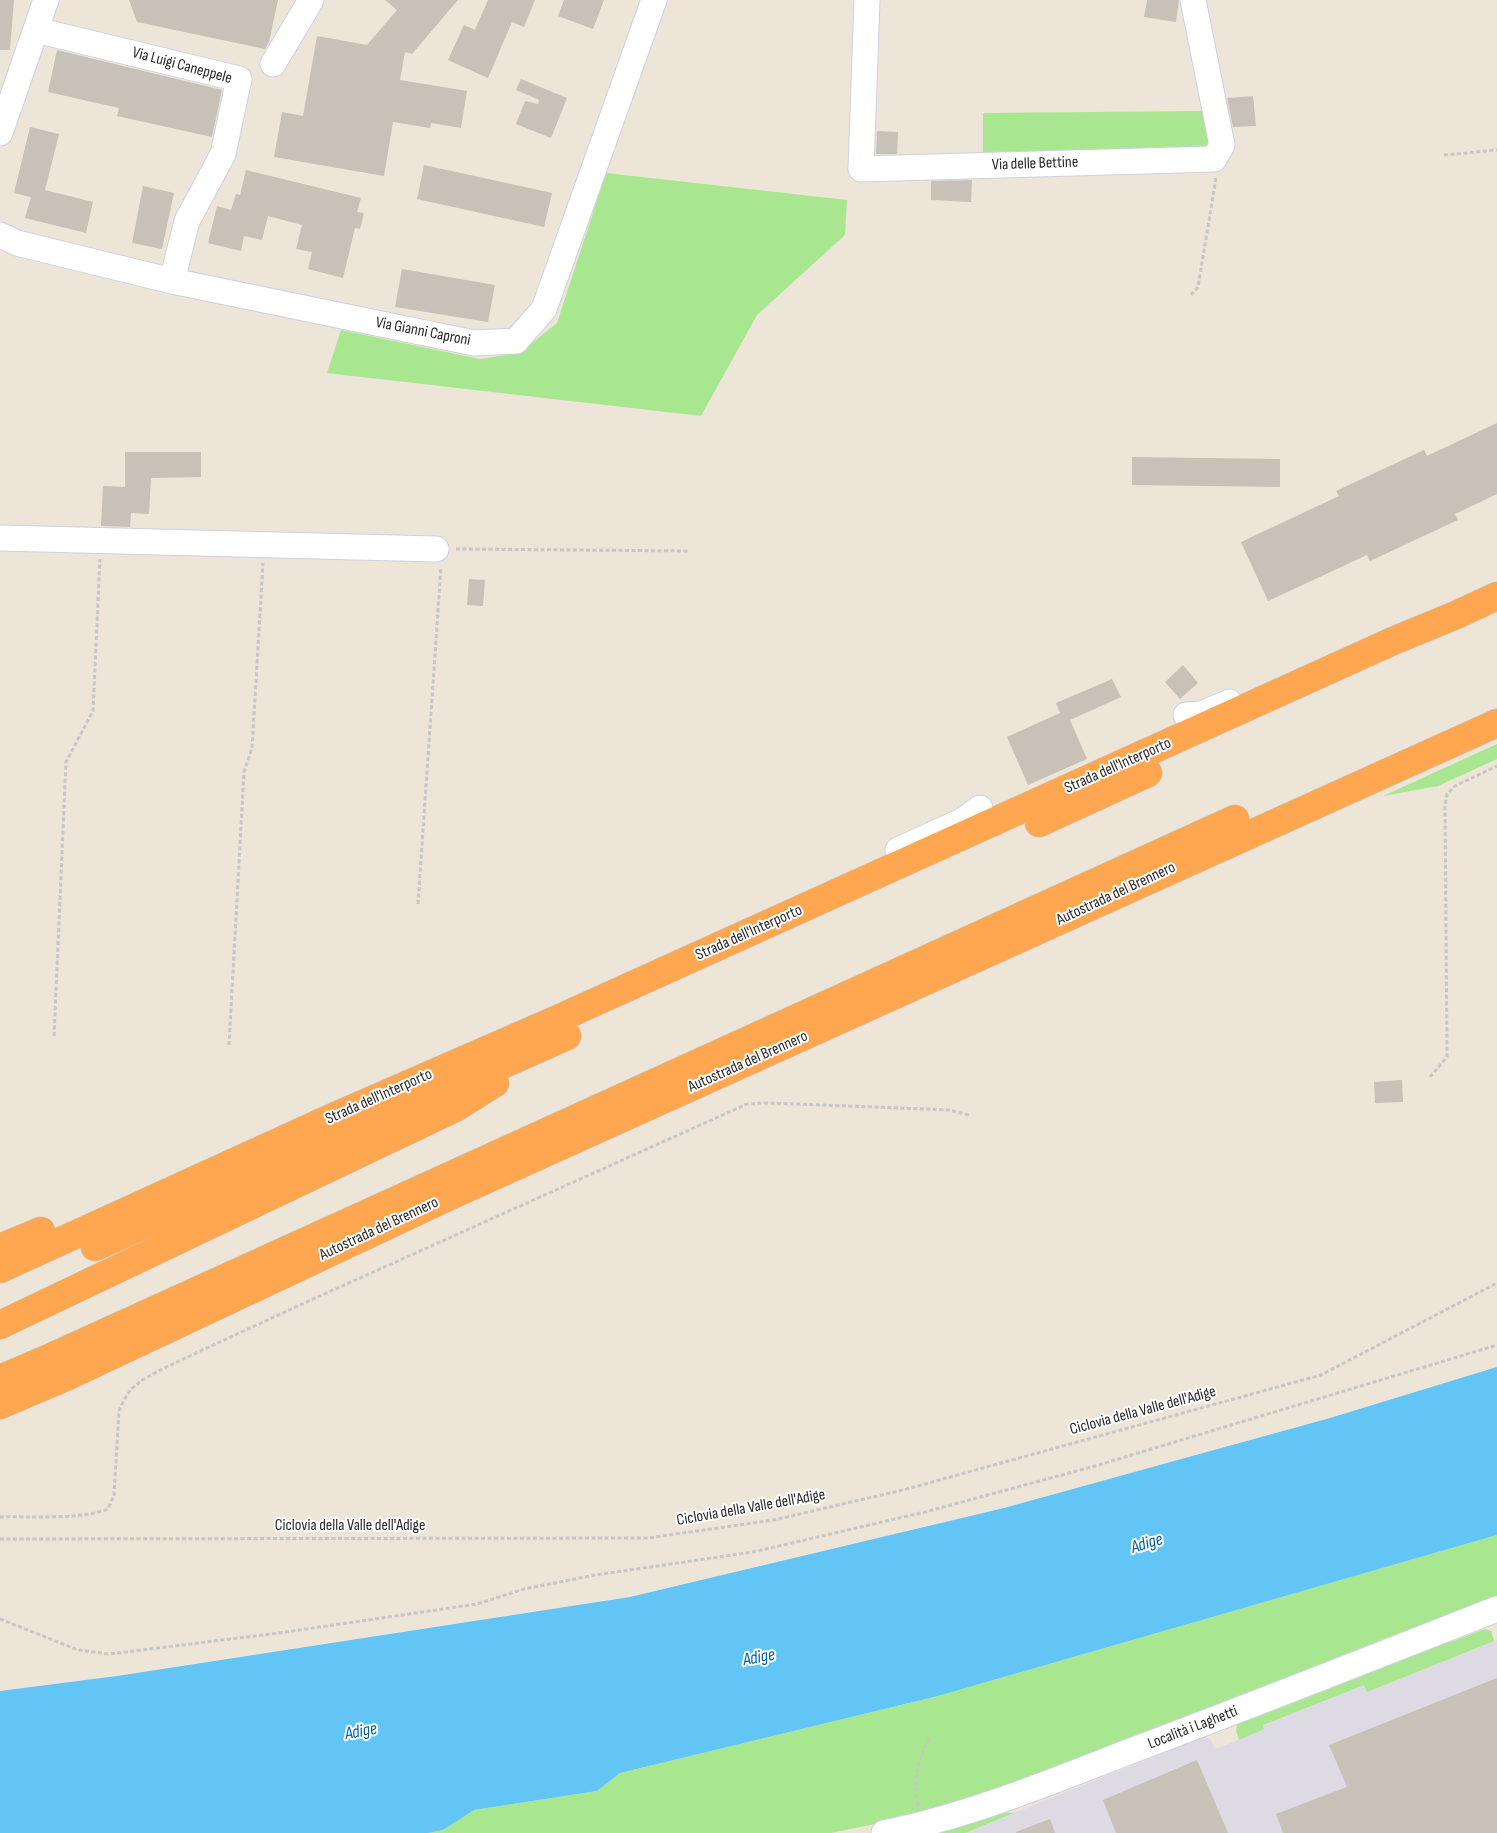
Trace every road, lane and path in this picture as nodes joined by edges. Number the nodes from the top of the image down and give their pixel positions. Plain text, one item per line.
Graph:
1 (46, 0) edge
2 (311, 0) edge
3 (654, 0) edge
4 (867, 0) edge
5 (1193, 0) edge
6 (36, 30) junction
7 (273, 64) dead end
8 (0, 133) edge
9 (1497, 150) edge
10 (1444, 155) dead end
11 (1214, 159) junction
12 (0, 235) edge
13 (172, 281) junction
14 (1190, 295) dead end
15 (0, 538) edge
16 (101, 541) junction
17 (264, 545) junction
18 (436, 549) junction
19 (690, 550) dead end
20 (1497, 596) edge
21 (1497, 616) edge
22 (1393, 641) junction
23 (1497, 703) edge
24 (1186, 715) dead end
25 (1497, 723) edge
26 (1497, 766) edge
27 (980, 808) dead end
28 (418, 904) dead end
29 (798, 911) junction
30 (568, 1035) junction
31 (54, 1036) dead end
32 (229, 1046) dead end
33 (1430, 1077) dead end
34 (970, 1115) dead end
35 (331, 1118) junction
36 (0, 1248) edge
37 (0, 1269) edge
38 (1497, 1283) edge
39 (0, 1289) edge
40 (0, 1325) edge
41 (1497, 1345) edge
42 (0, 1379) edge
43 (0, 1405) edge
44 (0, 1517) edge
45 (0, 1539) edge
46 (1497, 1609) edge
47 (0, 1619) edge
48 (930, 1737) dead end
49 (923, 1825) junction
50 (884, 1833) edge

1 - 6 street
2 - 7 street
3 - 13 street, Via Gianni Caproni
4 - 11 street, Via delle Bettine
5 - 11 street
6 - 8 street
6 - 13 street, Via Luigi Caneppele
9 - 10 path
11 - 14 path
12 - 13 street, Via Gianni Caproni
15 - 16 street
16 - 17 street
16 - 31 path
17 - 18 street
17 - 32 path
18 - 19 path
18 - 28 path
20 - 22 highway, Strada dell'Interporto
21 - 30 highway, Strada dell'Interporto
22 - 24 street
22 - 29 highway, Strada dell'Interporto
23 - 42 highway, Autostrada del Brennero
25 - 43 highway, Autostrada del Brennero
26 - 33 path
27 - 29 street
29 - 35 highway, Strada dell'Interporto
30 - 39 highway, Strada dell'Interporto
30 - 40 highway
34 - 44 path
35 - 36 highway
35 - 37 highway, Strada dell'Interporto
38 - 45 path, Ciclovia della Valle dell'Adige
41 - 47 path
46 - 49 street, Località i Laghetti
48 - 49 path
49 - 50 street, Località i Laghetti

